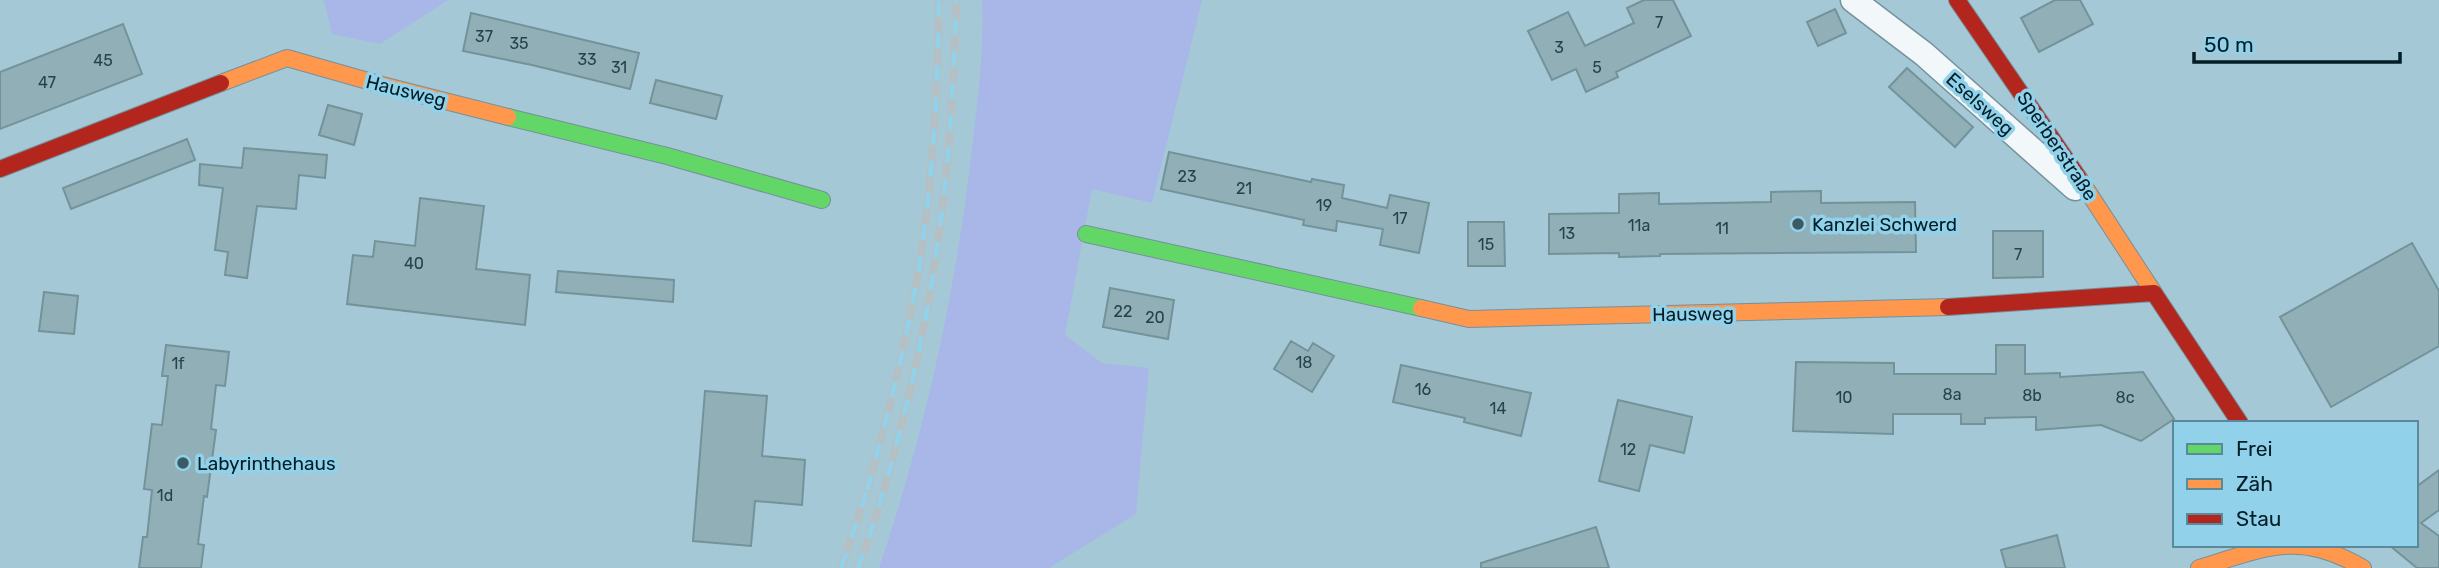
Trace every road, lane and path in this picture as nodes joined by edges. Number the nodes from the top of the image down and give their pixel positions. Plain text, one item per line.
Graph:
1 (1853, 0) edge
2 (1957, 0) edge
3 (0, 169) edge
4 (822, 200) dead end
5 (2104, 214) junction
6 (1086, 234) dead end
7 (2154, 293) junction
8 (2238, 421) edge
9 (2281, 547) edge
10 (2316, 547) edge
11 (2199, 568) edge
12 (2364, 568) edge

1 - 5 street, Eselsweg
2 - 5 street, Sperberstraße
3 - 4 street, Hausweg
5 - 7 street, Sperberstraße
6 - 7 street, Hausweg
7 - 8 street
9 - 11 street
10 - 12 street

